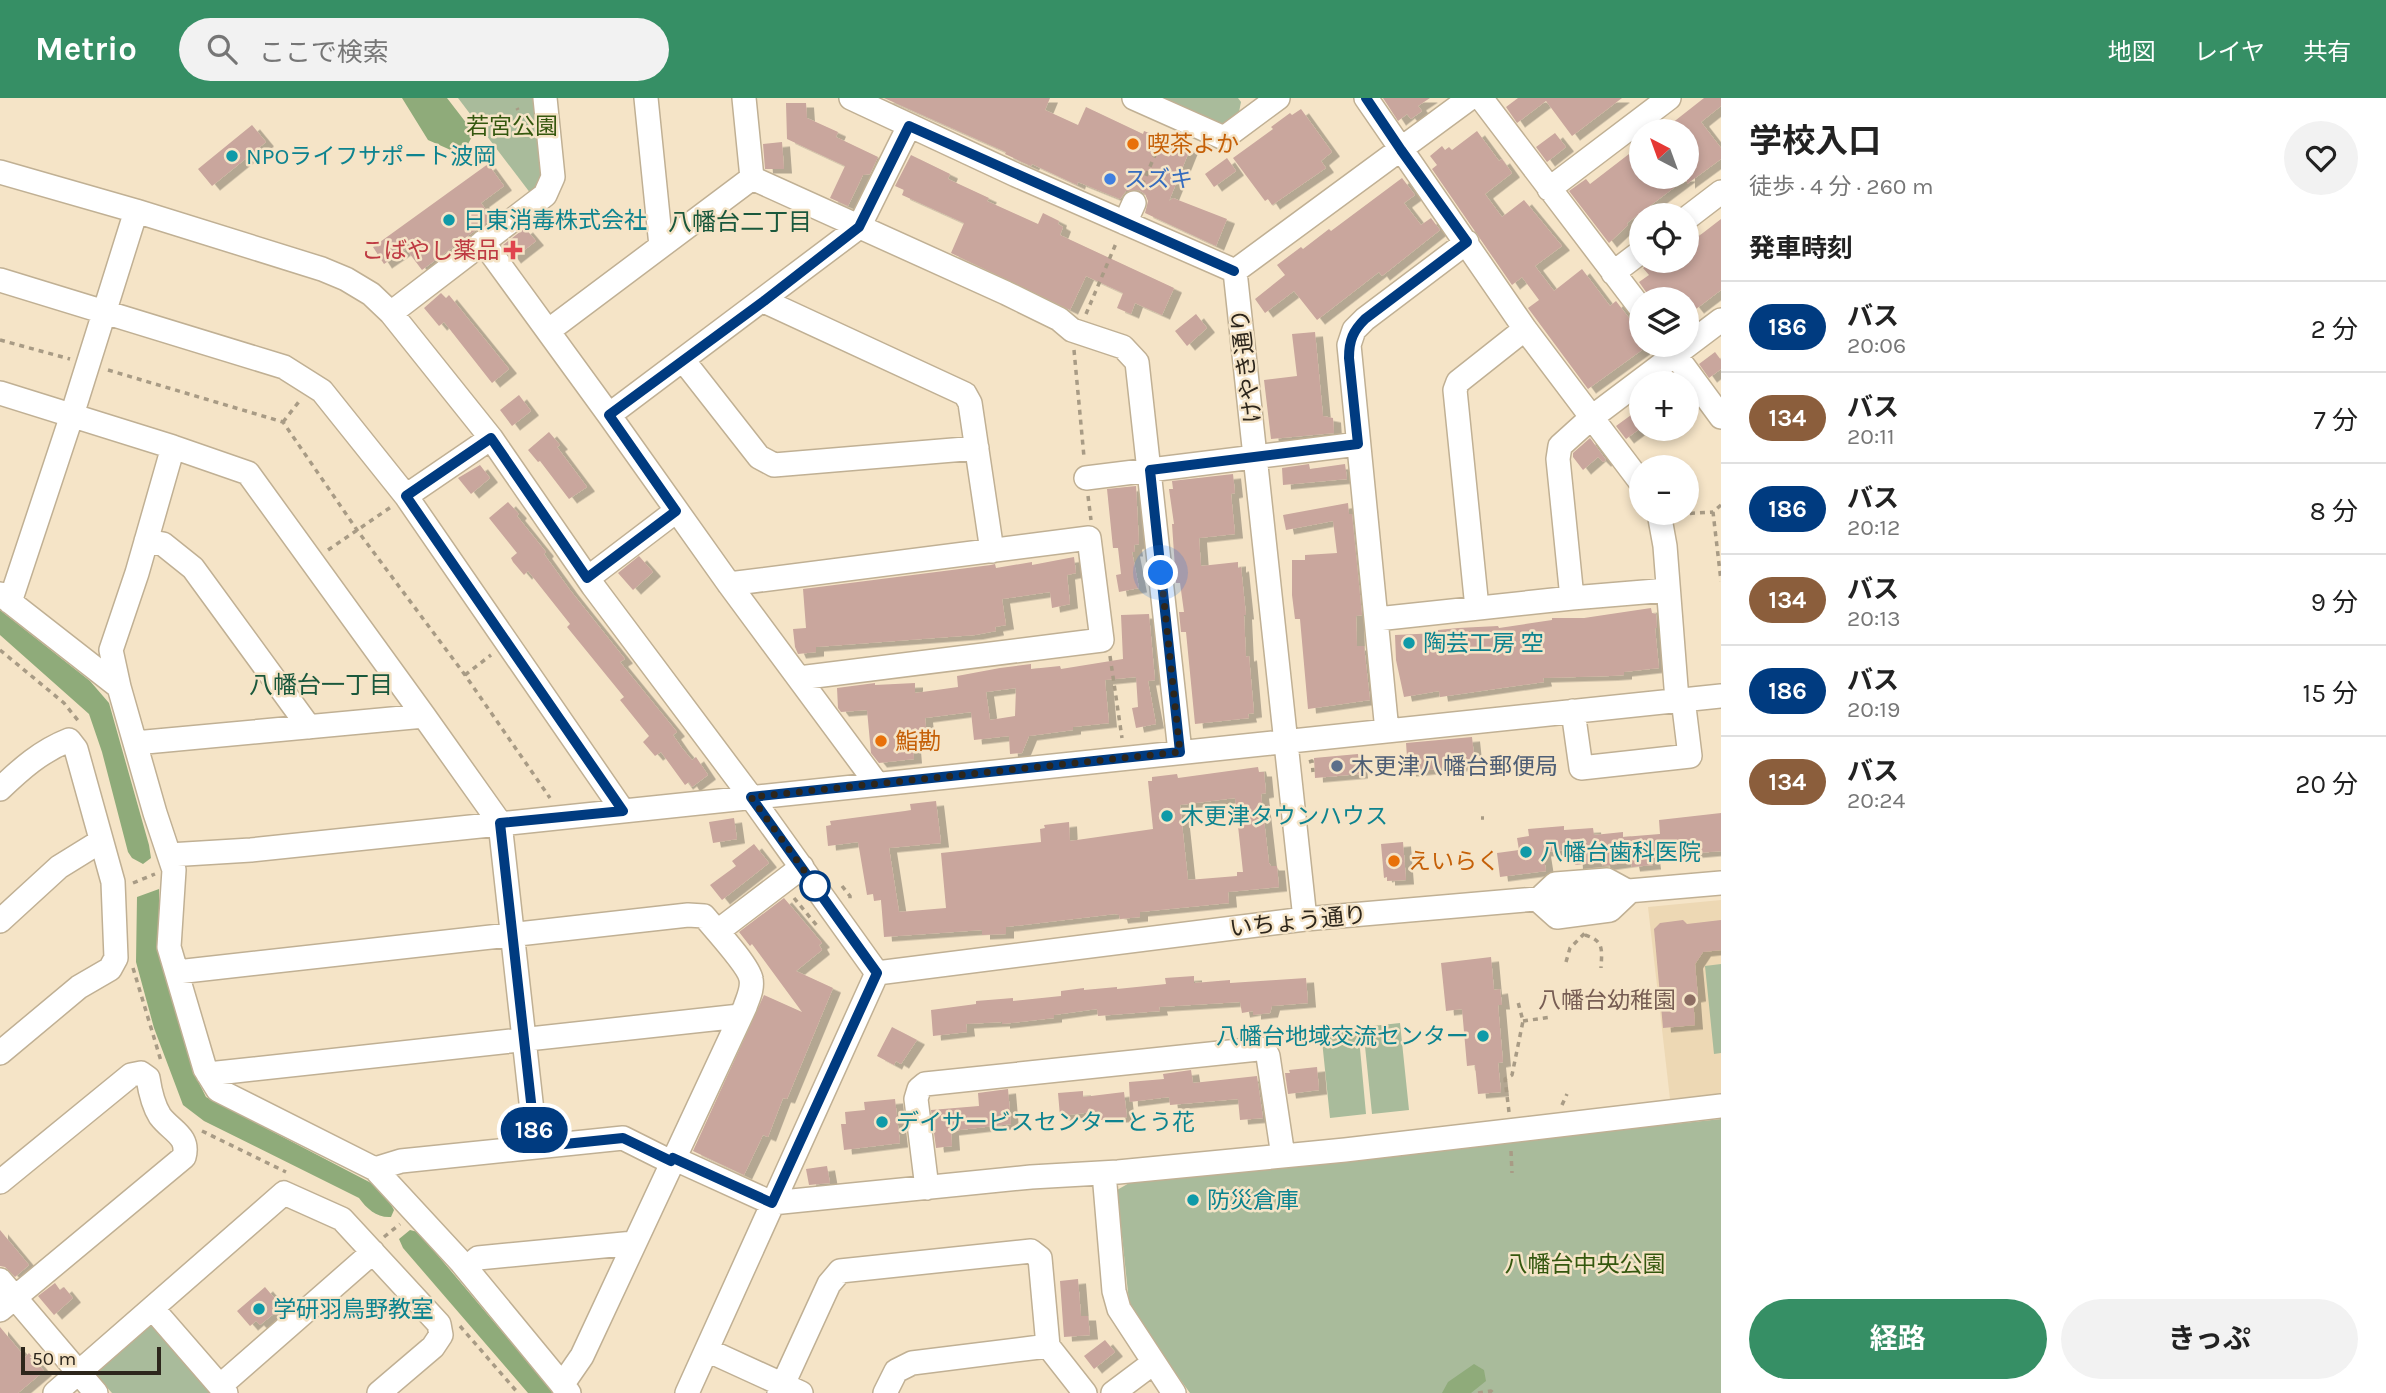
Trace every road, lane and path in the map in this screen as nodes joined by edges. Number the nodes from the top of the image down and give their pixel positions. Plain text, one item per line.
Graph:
1 (545, 98) edge
2 (646, 98) edge
3 (744, 98) edge
4 (851, 98) edge
5 (1134, 98) edge
6 (1278, 98) edge
7 (1366, 98) edge
8 (1470, 98) edge
9 (1481, 98) edge
10 (1669, 98) edge
11 (1251, 106) edge
12 (1173, 115) junction
13 (909, 126) junction
14 (1401, 150) junction
15 (0, 172) edge
16 (752, 178) junction
17 (1549, 189) junction
18 (1721, 192) edge
19 (1699, 209) edge
20 (136, 211) junction
21 (1129, 213) junction
22 (859, 227) junction
23 (1467, 242) junction
24 (483, 243) junction
25 (661, 246) junction
26 (1629, 261) edge
27 (1234, 271) junction
28 (1613, 273) junction
29 (0, 280) edge
30 (1629, 293) edge
31 (764, 301) junction
32 (104, 312) junction
33 (391, 313) junction
34 (1721, 320) edge
35 (1081, 326) junction
36 (1525, 329) junction
37 (548, 331) junction
38 (1699, 333) edge
39 (0, 340) edge
40 (1663, 357) edge
41 (1678, 357) edge
42 (683, 360) junction
43 (88, 364) junction
44 (312, 384) junction
45 (0, 393) edge
46 (72, 415) junction
47 (609, 415) junction
48 (1721, 416) edge
49 (1591, 418) junction
50 (283, 422) junction
51 (491, 438) junction
52 (1358, 444) junction
53 (173, 447) junction
54 (977, 448) junction
55 (1256, 458) junction
56 (1629, 467) edge
57 (1150, 470) junction
58 (1086, 478) dead end
59 (406, 496) junction
60 (1721, 505) edge
61 (676, 511) junction
62 (1713, 512) junction
63 (1699, 513) edge
64 (1662, 525) edge
65 (357, 530) junction
66 (146, 541) junction
67 (992, 551) junction
68 (312, 561) junction
69 (587, 578) junction
70 (1721, 580) edge
71 (729, 584) junction
72 (1668, 590) junction
73 (5, 598) edge
74 (1572, 598) junction
75 (1477, 608) junction
76 (1377, 619) junction
77 (508, 643) junction
78 (0, 650) edge
79 (465, 675) junction
80 (799, 678) junction
81 (119, 687) junction
82 (1721, 696) edge
83 (1680, 700) junction
84 (1573, 711) junction
85 (424, 716) junction
86 (309, 727) junction
87 (85, 731) dead end
88 (1388, 731) junction
89 (1287, 741) junction
90 (135, 743) junction
91 (1180, 752) junction
92 (877, 784) junction
93 (0, 789) edge
94 (751, 797) junction
95 (623, 811) junction
96 (563, 817) junction
97 (500, 823) junction
98 (101, 841) junction
99 (172, 863) junction
100 (802, 867) junction
101 (835, 876) dead end
102 (1721, 883) edge
103 (114, 890) junction
104 (850, 904) dead end
105 (1305, 919) junction
106 (0, 921) edge
107 (1584, 928) dead end
108 (718, 931) junction
109 (512, 935) junction
110 (1585, 935) junction
111 (1566, 962) dead end
112 (132, 965) dead end
113 (1601, 968) dead end
114 (177, 972) junction
115 (877, 973) junction
116 (1518, 1002) dead end
117 (740, 1016) junction
118 (1552, 1017) dead end
119 (1523, 1021) junction
120 (524, 1040) junction
121 (0, 1053) edge
122 (163, 1068) dead end
123 (208, 1074) junction
124 (1567, 1094) dead end
125 (1721, 1106) edge
126 (1559, 1109) dead end
127 (194, 1127) dead end
128 (1511, 1137) junction
129 (536, 1147) junction
130 (1283, 1156) junction
131 (672, 1160) junction
132 (375, 1169) junction
133 (1104, 1173) junction
134 (1512, 1173) dead end
135 (290, 1174) dead end
136 (0, 1182) edge
137 (927, 1188) junction
138 (772, 1203) junction
139 (415, 1211) junction
140 (375, 1241) junction
141 (634, 1243) junction
142 (466, 1268) junction
143 (0, 1280) edge
144 (7, 1304) edge
145 (153, 1309) junction
146 (456, 1321) dead end
147 (1048, 1346) junction
148 (707, 1350) junction
149 (1153, 1363) junction
150 (79, 1373) junction
151 (565, 1389) edge
152 (223, 1390) edge
153 (788, 1390) edge
154 (55, 1393) edge
155 (96, 1393) edge
156 (379, 1393) edge
157 (518, 1393) edge
158 (687, 1393) edge
159 (885, 1393) edge
160 (1085, 1393) edge
161 (1113, 1393) edge
162 (1174, 1393) edge
163 (1478, 1393) edge
164 (1493, 1393) edge

1 - 24 street
2 - 25 street
3 - 16 street
4 - 13 street
5 - 12 street
6 - 11 street
7 - 14 street
8 - 14 street
9 - 17 street
10 - 17 street
11 - 12 street
12 - 21 path
13 - 21 street
13 - 22 street
14 - 23 street
14 - 27 street
15 - 20 street
16 - 22 street
16 - 25 street
17 - 28 street
18 - 19 street
20 - 32 street
20 - 33 street
21 - 27 street
21 - 35 path
22 - 31 street
22 - 35 street
23 - 36 street
23 - 52 street
24 - 33 street
24 - 37 street
25 - 37 street
26 - 28 street
27 - 55 street, けやき通り
28 - 30 street
29 - 32 street
31 - 42 street
31 - 54 street
32 - 43 street
32 - 44 street
33 - 51 street
34 - 38 street
35 - 57 street
36 - 49 street
36 - 75 street
37 - 47 street
39 - 43 path
40 - 49 street
41 - 48 street
42 - 47 street
42 - 54 street
43 - 46 street
43 - 50 path
44 - 50 path
44 - 59 street
45 - 46 street
46 - 53 street
46 - 73 street
47 - 61 street
49 - 56 street
49 - 74 street
50 - 65 path
51 - 59 street
51 - 69 street
52 - 55 street
52 - 76 street
53 - 66 street
53 - 68 street
54 - 67 street
55 - 57 street
55 - 89 street, けやき通り
57 - 58 street
57 - 91 street
59 - 65 path
59 - 77 street
60 - 62 path
61 - 69 street
61 - 71 street
62 - 63 path
62 - 70 path
64 - 72 street
65 - 68 path
65 - 79 path
66 - 81 street
66 - 86 street
67 - 71 street
67 - 80 street
68 - 85 street
69 - 94 street
71 - 80 street
72 - 74 street
72 - 83 street
73 - 81 street
74 - 75 street
75 - 76 street
76 - 88 street
77 - 79 path
77 - 95 street
78 - 87 path
79 - 96 path
80 - 92 street
81 - 90 street
82 - 83 street
83 - 84 street
83 - 84 street
84 - 88 street
85 - 86 street
85 - 97 street
86 - 90 street
88 - 89 street
89 - 91 street
89 - 105 street, けやき通り
90 - 99 street
91 - 92 street
92 - 94 street
93 - 98 street
94 - 95 street
94 - 100 street
95 - 96 street
96 - 97 street
97 - 99 street
97 - 109 street
98 - 103 street
98 - 106 street
99 - 103 path
99 - 114 street
100 - 108 street
100 - 115 street
101 - 104 path
102 - 105 street, いちょう通り
103 - 121 street
105 - 115 street, いちょう通り
107 - 110 path
108 - 109 street
108 - 117 street
109 - 114 street
109 - 120 street
110 - 111 path
110 - 113 path
112 - 122 path
114 - 123 street
115 - 138 street
116 - 119 path
117 - 120 street
117 - 131 street
118 - 119 path
119 - 128 path
120 - 123 street
120 - 129 street
123 - 132 street
124 - 126 path
125 - 128 street
127 - 135 path
128 - 130 street
128 - 134 path
129 - 131 street
129 - 132 street
130 - 133 street
130 - 137 street
131 - 138 street
131 - 141 street
132 - 139 street
133 - 137 street
133 - 149 street
136 - 144 street
137 - 138 street
138 - 148 street
139 - 140 path
139 - 142 street
140 - 145 street
140 - 152 street
140 - 156 street
141 - 142 street
141 - 151 street
142 - 151 street
143 - 144 street
144 - 150 street
145 - 150 street
145 - 152 street
146 - 157 path
147 - 153 street
147 - 159 street
147 - 160 street
148 - 153 street
148 - 158 street
149 - 161 street
149 - 162 street
150 - 154 street
150 - 155 street
163 - 164 path

